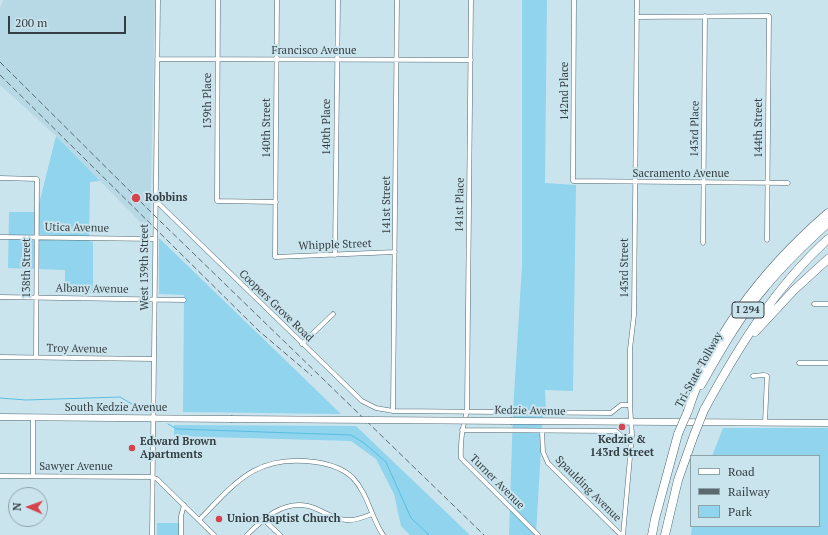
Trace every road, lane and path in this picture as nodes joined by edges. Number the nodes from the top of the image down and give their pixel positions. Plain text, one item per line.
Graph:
1 (158, 0) edge
2 (218, 0) edge
3 (278, 0) edge
4 (338, 0) edge
5 (397, 0) edge
6 (471, 0) edge
7 (574, 0) edge
8 (637, 0) edge
9 (705, 16) junction
10 (637, 17) junction
11 (157, 59) junction
12 (218, 60) junction
13 (277, 60) junction
14 (337, 60) junction
15 (397, 60) junction
16 (471, 60) junction
17 (0, 178) edge
18 (573, 181) joint
19 (634, 183) junction
20 (768, 183) junction
21 (788, 183) dead end
22 (703, 184) junction
23 (155, 200) junction
24 (276, 202) junction
25 (828, 213) edge
26 (828, 223) edge
27 (36, 236) junction
28 (0, 237) edge
29 (154, 239) junction
30 (828, 239) edge
31 (767, 240) dead end
32 (703, 243) dead end
33 (396, 252) junction
34 (335, 255) junction
35 (275, 257) joint
36 (828, 259) edge
37 (0, 297) edge
38 (36, 298) junction
39 (154, 299) junction
40 (184, 300) dead end
41 (814, 304) dead end
42 (828, 304) edge
43 (333, 314) dead end
44 (302, 344) junction
45 (0, 357) edge
46 (36, 357) junction
47 (732, 358) junction
48 (154, 359) junction
49 (800, 363) dead end
50 (828, 364) edge
51 (753, 376) dead end
52 (630, 405) junction
53 (393, 411) junction
54 (467, 411) junction
55 (688, 411) junction
56 (0, 417) edge
57 (33, 417) junction
58 (153, 418) junction
59 (231, 419) joint
60 (632, 423) junction
61 (765, 423) junction
62 (828, 423) edge
63 (462, 430) junction
64 (542, 431) junction
65 (632, 436) junction
66 (0, 476) edge
67 (33, 476) junction
68 (152, 477) junction
69 (184, 505) junction
70 (372, 514) junction
71 (263, 519) junction
72 (199, 520) junction
73 (152, 535) edge
74 (181, 535) edge
75 (214, 535) edge
76 (247, 535) edge
77 (280, 535) edge
78 (383, 535) edge
79 (538, 535) edge
80 (622, 535) edge
81 (652, 535) edge
82 (665, 535) edge

1 - 11 street, West 139th Street
2 - 12 street, 139th Place
3 - 13 street, 140th Street
4 - 14 street, 140th Place
5 - 15 street, 141st Street
6 - 16 street, 141st Place
7 - 18 street, 142nd Place
8 - 10 street, 143rd Street
9 - 10 street
9 - 20 street, 144th Street
9 - 22 street, 143rd Place
10 - 19 street, 143rd Street
11 - 12 street, Francisco Avenue
11 - 23 street, West 139th Street
12 - 13 street, Francisco Avenue
12 - 24 street, 139th Place
13 - 14 street, Francisco Avenue
13 - 24 street, 140th Street
14 - 15 street, Francisco Avenue
14 - 34 street, 140th Place
15 - 16 street, Francisco Avenue
15 - 33 street, 141st Street
16 - 54 street, 141st Place
17 - 27 street, 138th Street
18 - 19 street, Sacramento Avenue
19 - 22 street, Sacramento Avenue
19 - 52 street, 143rd Street
20 - 21 street, Sacramento Avenue
20 - 22 street, Sacramento Avenue
20 - 31 street, 144th Street
22 - 32 street, 143rd Place
23 - 29 street, West 139th Street
23 - 44 street, Coopers Grove Road
24 - 35 street, 140th Street
25 - 55 highway
26 - 55 highway, Tri-State Tollway / I 294
27 - 28 street, Utica Avenue
27 - 29 street, Utica Avenue
27 - 38 street, 138th Street
29 - 39 street, West 139th Street
30 - 47 highway, I 294
33 - 34 street, Whipple Street
33 - 53 street, 141st Street
34 - 35 street, Whipple Street
36 - 47 highway
37 - 38 street, Albany Avenue
38 - 39 street, Albany Avenue
38 - 46 street, 138th Street
39 - 40 street, Albany Avenue
39 - 48 street, West 139th Street
41 - 42 street
43 - 44 street
44 - 53 street, Coopers Grove Road
45 - 46 street, Troy Avenue
46 - 48 street, Troy Avenue
47 - 82 highway, I 294, bridge
48 - 58 street, West 139th Street
49 - 50 street
51 - 61 street
52 - 54 street, Coopers Grove Road
52 - 60 street, 143rd Street
53 - 54 street, Coopers Grove Road
54 - 63 street, Turner Avenue
55 - 81 highway, Tri-State Tollway / I 294, bridge
56 - 57 main road, South Kedzie Avenue
57 - 58 main road, South Kedzie Avenue
57 - 67 street
58 - 59 main road, South Kedzie Avenue
58 - 68 street, West 139th Street
59 - 60 main road, Kedzie Avenue, bridge
60 - 61 main road, Kedzie Avenue
60 - 65 street, 143rd Street
61 - 62 main road, Kedzie Avenue
63 - 64 street
63 - 79 street, Turner Avenue
64 - 65 street
64 - 80 street, Spaulding Avenue
65 - 80 street, 143rd Street
66 - 67 street, Sawyer Avenue
67 - 68 street, Sawyer Avenue
68 - 69 street
68 - 73 street, West 139th Street
69 - 72 street
69 - 74 street
70 - 71 street
70 - 72 street
70 - 78 street
71 - 76 street
71 - 77 street
72 - 75 street

